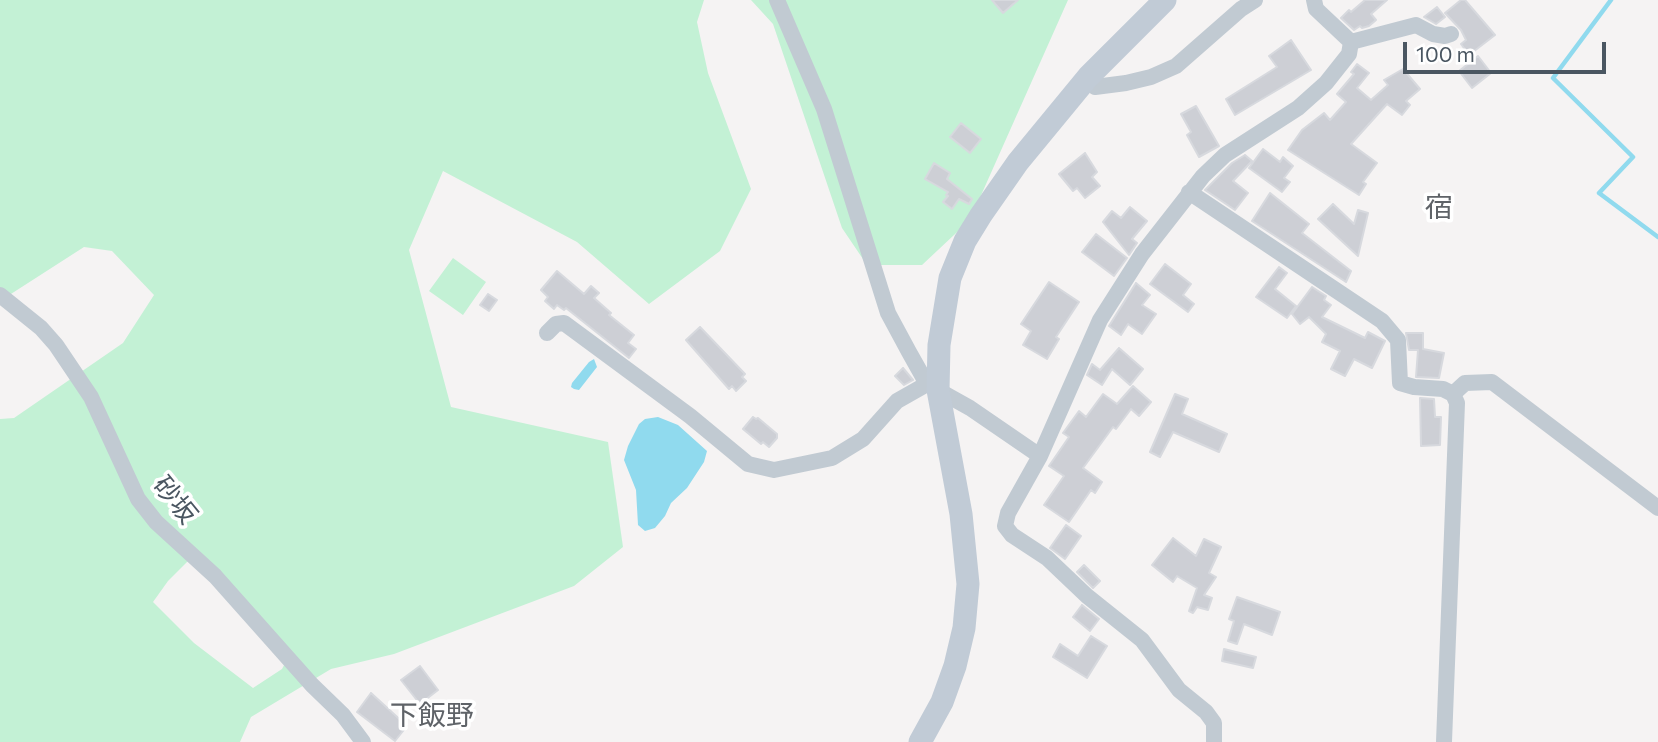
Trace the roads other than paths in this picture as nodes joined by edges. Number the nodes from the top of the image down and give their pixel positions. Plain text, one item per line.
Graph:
1 (777, 0) edge
2 (1166, 0) edge
3 (1255, 0) edge
4 (1314, 0) edge
5 (1451, 34) dead end
6 (1351, 43) junction
7 (1088, 77) junction
8 (1189, 192) junction
9 (0, 295) edge
10 (547, 333) dead end
11 (933, 387) junction
12 (1453, 394) junction
13 (1040, 456) junction
14 (1658, 508) edge
15 (363, 742) edge
16 (920, 742) edge
17 (1214, 742) edge
18 (1444, 742) edge

1 - 11 street
2 - 7 street
3 - 7 street
4 - 6 street
5 - 6 street
6 - 8 street
7 - 11 street
8 - 12 street
8 - 13 street
9 - 15 street, 砂坂
10 - 11 street
11 - 13 street
11 - 16 street
12 - 14 street
12 - 18 street
13 - 17 street

